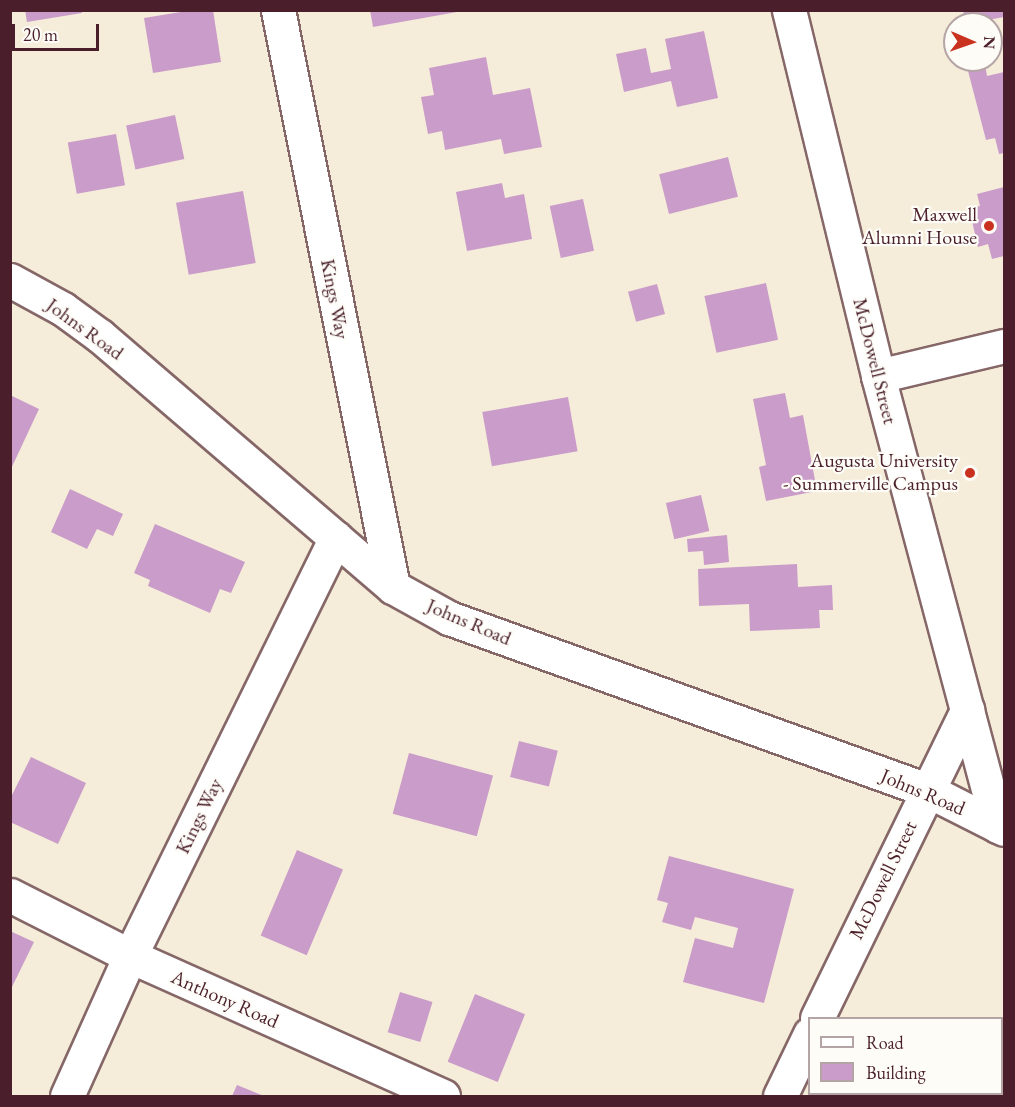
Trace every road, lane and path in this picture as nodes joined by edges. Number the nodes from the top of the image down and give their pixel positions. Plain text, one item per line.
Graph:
1 (278, 10) edge
2 (789, 10) edge
3 (10, 280) edge
4 (1005, 346) edge
5 (878, 376) junction
6 (336, 538) junction
7 (393, 587) junction
8 (967, 710) junction
9 (927, 790) junction
10 (1001, 827) edge
11 (10, 895) edge
12 (130, 956) junction
13 (817, 1017) edge
14 (808, 1038) edge
15 (67, 1096) edge
16 (442, 1096) edge
17 (780, 1096) edge

1 - 7 street, Kings Way
2 - 5 street, McDowell Street
3 - 6 street, Johns Road
4 - 5 street
5 - 8 street, McDowell Street
6 - 7 street, Johns Road
6 - 12 street, Kings Way
7 - 9 street, Johns Road
8 - 9 street, McDowell Street
8 - 10 street, McDowell Street
9 - 10 street, Johns Road
9 - 13 street, McDowell Street
11 - 12 street, Anthony Road
12 - 15 street, Kings Way
12 - 16 street, Anthony Road
14 - 17 street

